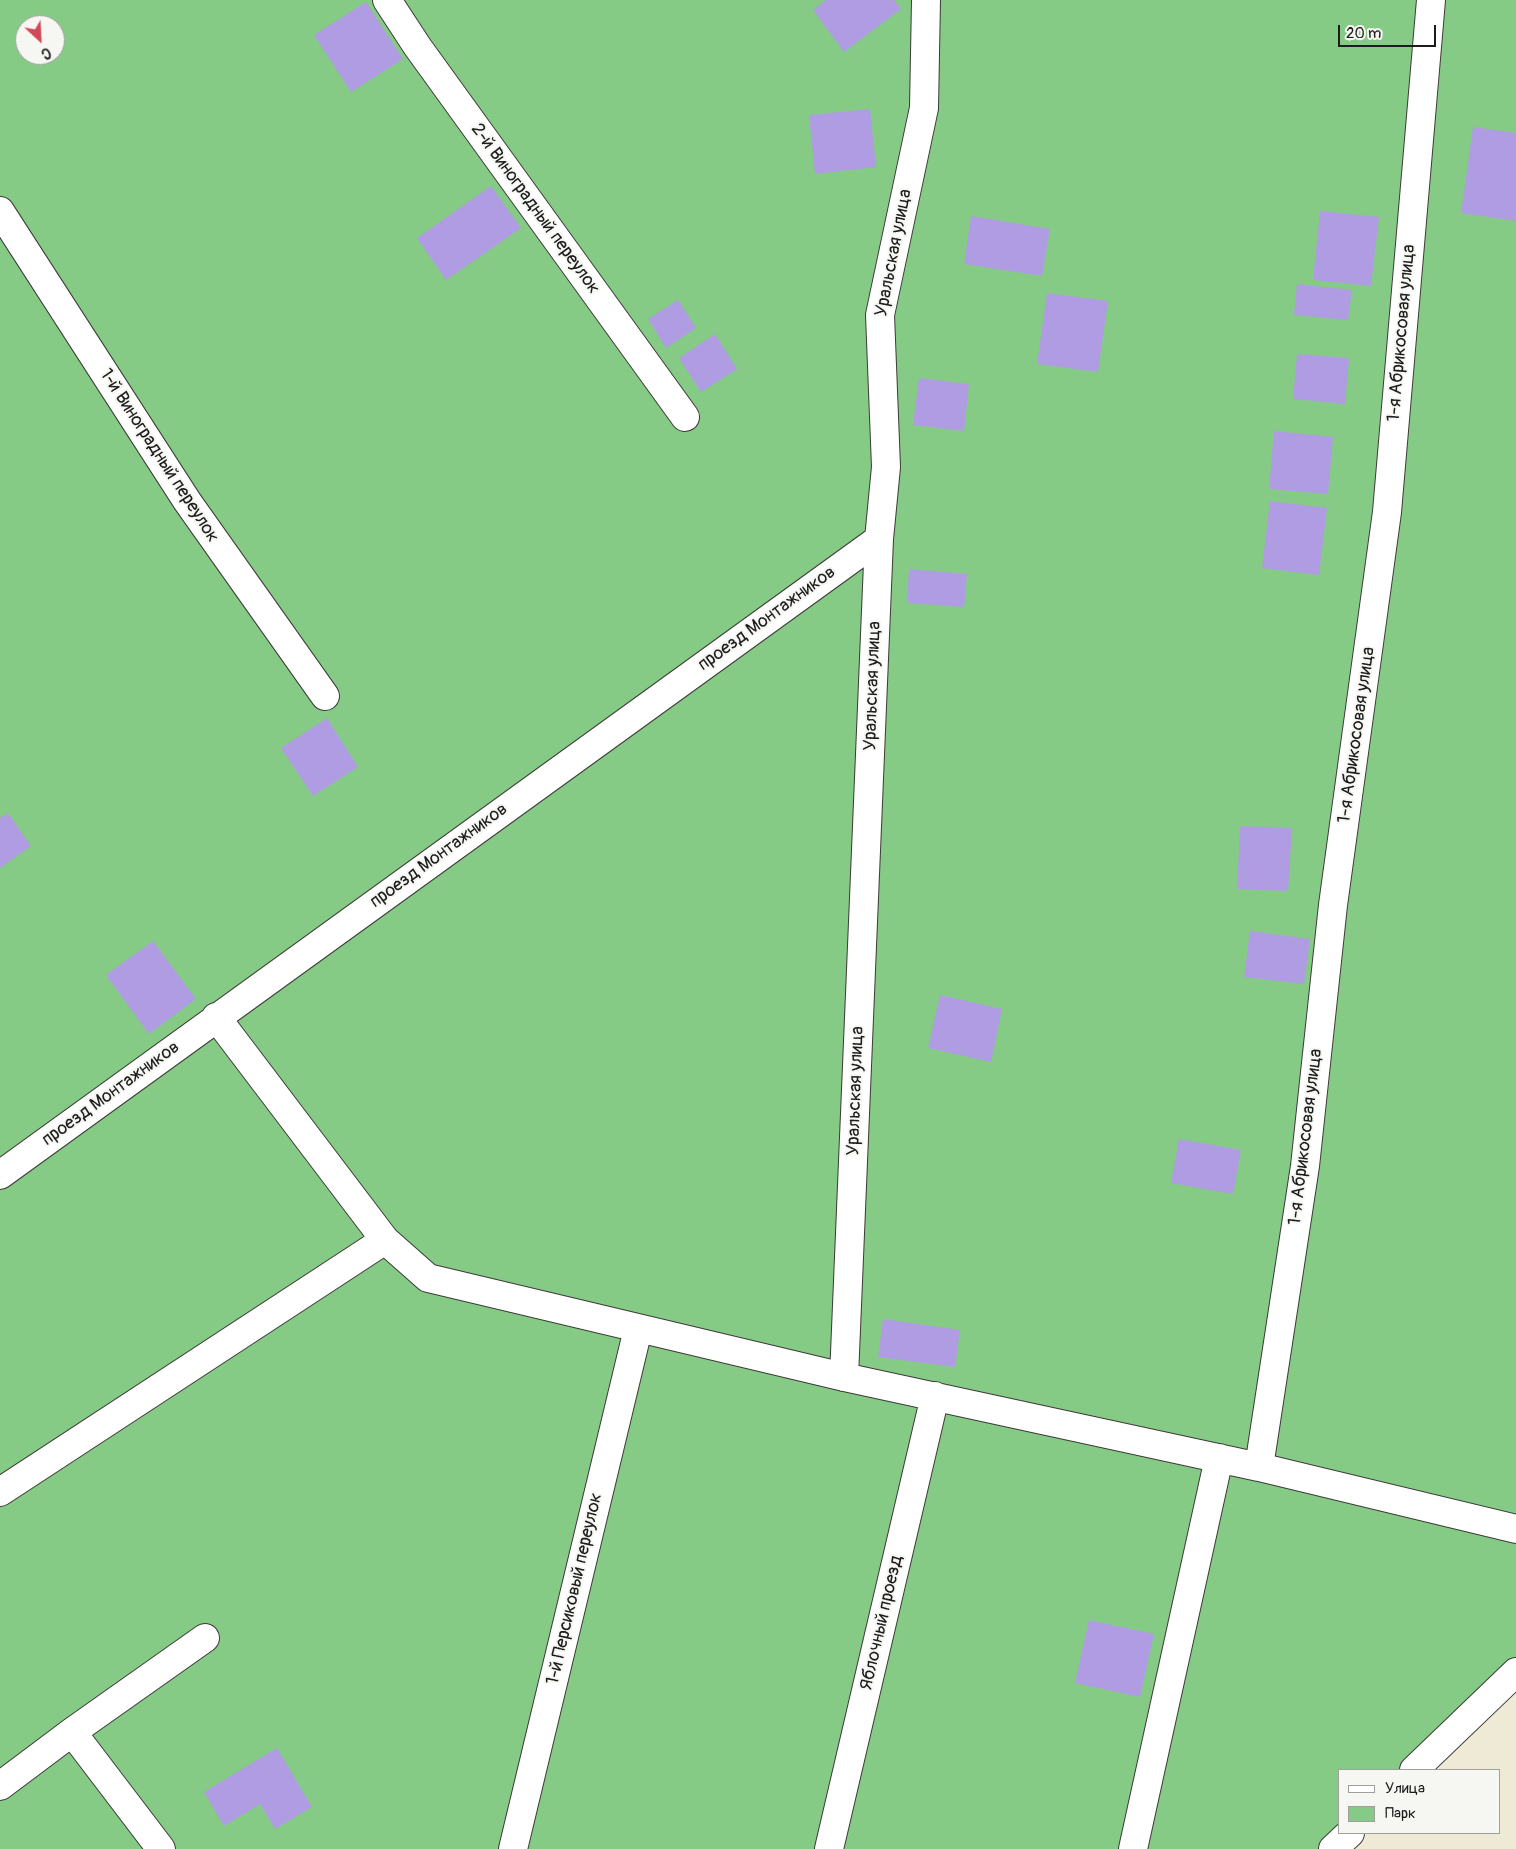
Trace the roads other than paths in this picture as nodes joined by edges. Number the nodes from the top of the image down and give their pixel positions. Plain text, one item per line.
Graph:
1 (388, 0) edge
2 (926, 0) edge
3 (1431, 0) edge
4 (0, 211) edge
5 (685, 417) dead end
6 (879, 539) junction
7 (325, 696) dead end
8 (216, 1017) junction
9 (0, 1174) edge
10 (385, 1240) junction
11 (638, 1329) junction
12 (844, 1376) junction
13 (936, 1396) junction
14 (1220, 1458) junction
15 (1259, 1467) junction
16 (0, 1492) edge
17 (1516, 1529) edge
18 (205, 1638) dead end
19 (1516, 1672) edge
20 (72, 1732) junction
21 (1415, 1769) edge
22 (0, 1786) edge
23 (1349, 1834) edge
24 (161, 1849) edge
25 (513, 1849) edge
26 (828, 1849) edge
27 (1133, 1849) edge
28 (1333, 1849) edge

1 - 5 street, 2-й Виноградный переулок
2 - 6 street, Уральская улица
3 - 15 street, 1-я Абрикосовая улица
4 - 7 street, 1-й Виноградный переулок
6 - 8 street, проезд Монтажников
6 - 12 street, Уральская улица
8 - 9 street, проезд Монтажников
8 - 10 street
10 - 11 street
10 - 16 street
11 - 12 street
11 - 25 street, 1-й Персиковый переулок
12 - 13 street
13 - 14 street
13 - 26 street, Яблочный проезд
14 - 15 street
14 - 27 street
15 - 17 street
18 - 20 street
19 - 21 street
20 - 22 street
20 - 24 street
23 - 28 street

